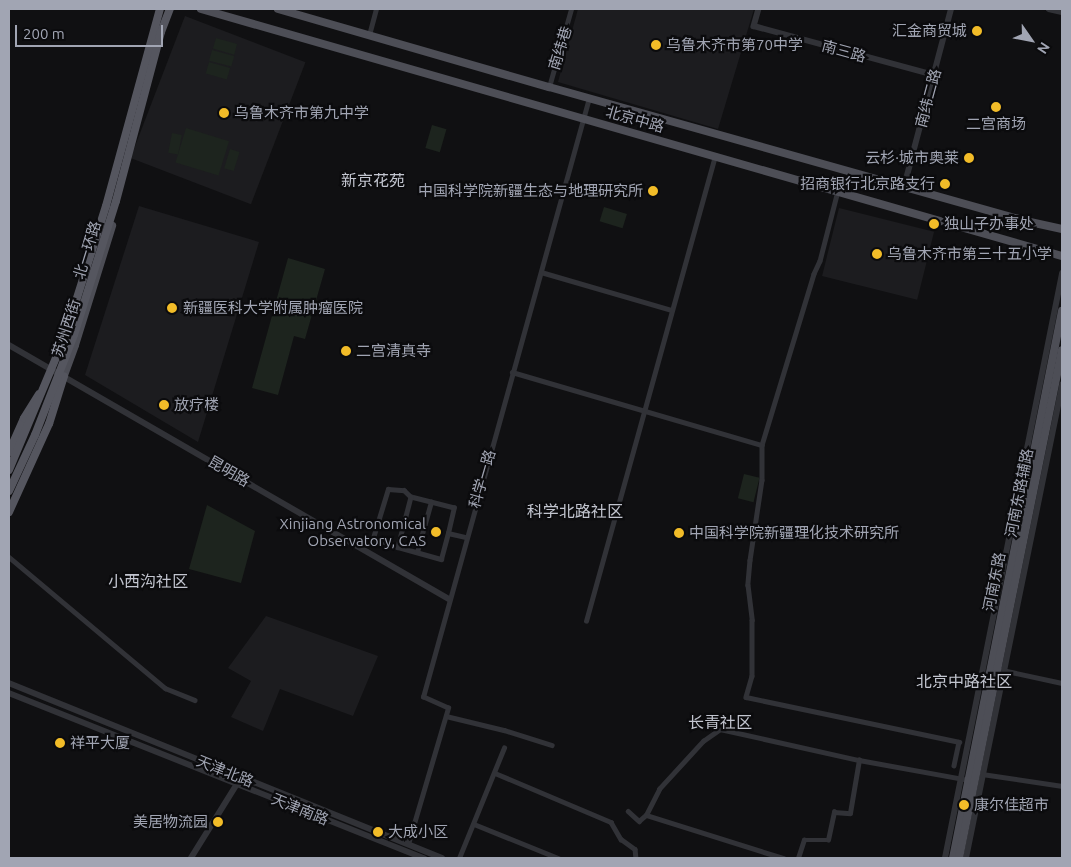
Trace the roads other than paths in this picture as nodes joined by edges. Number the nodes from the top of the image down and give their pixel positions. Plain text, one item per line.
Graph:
1 (159, 9) edge
2 (170, 9) edge
3 (201, 9) edge
4 (278, 9) edge
5 (376, 9) edge
6 (571, 9) edge
7 (759, 9) edge
8 (951, 9) edge
9 (1049, 9) edge
10 (1062, 12) edge
11 (369, 35) junction
12 (934, 75) junction
13 (549, 87) junction
14 (589, 98) junction
15 (584, 118) junction
16 (715, 156) junction
17 (904, 187) junction
18 (838, 191) junction
19 (1062, 229) edge
20 (1062, 256) edge
21 (540, 272) junction
22 (1062, 274) edge
23 (672, 310) junction
24 (1062, 311) edge
25 (9, 345) edge
26 (1062, 350) edge
27 (53, 371) junction
28 (512, 372) junction
29 (64, 376) junction
30 (1062, 385) edge
31 (644, 411) junction
32 (762, 445) junction
33 (9, 452) edge
34 (9, 470) edge
35 (9, 478) edge
36 (9, 491) edge
37 (411, 497) junction
38 (431, 502) junction
39 (9, 505) edge
40 (9, 512) edge
41 (448, 533) junction
42 (466, 537) junction
43 (398, 547) junction
44 (417, 552) junction
45 (9, 557) edge
46 (449, 598) junction
47 (586, 621) dead end
48 (997, 669) junction
49 (9, 683) edge
50 (1062, 683) edge
51 (9, 693) edge
52 (195, 700) dead end
53 (446, 716) junction
54 (552, 745) dead end
55 (504, 748) dead end
56 (859, 760) junction
57 (954, 765) dead end
58 (495, 773) junction
59 (980, 774) junction
60 (241, 778) junction
61 (965, 780) junction
62 (238, 784) junction
63 (1062, 786) edge
64 (628, 811) dead end
65 (646, 815) junction
66 (346, 820) junction
67 (474, 824) junction
68 (344, 826) junction
69 (408, 844) junction
70 (418, 857) edge
71 (191, 858) edge
72 (442, 858) edge
73 (459, 858) edge
74 (558, 858) edge
75 (636, 858) edge
76 (783, 858) edge
77 (798, 858) edge
78 (945, 858) edge
79 (954, 858) edge
80 (959, 858) edge
81 (966, 858) edge

1 - 27 main road, 苏州西街
1 - 34 highway, 北一环路, bridge
2 - 29 main road, 苏州西街
2 - 36 highway, 北一环路, bridge
3 - 15 main road, 北京中路
4 - 11 main road, 北京中路
5 - 11 street
6 - 13 street, 南纬巷
7 - 12 street, 南三路
8 - 12 street, 南纬二路
9 - 10 street
11 - 13 main road, 北京中路
12 - 17 street, 南纬二路
13 - 14 main road, 北京中路
14 - 15 street, 科学一路
14 - 17 main road, 北京中路
15 - 16 main road, 北京中路
15 - 21 street, 科学一路
16 - 18 main road, 北京中路
16 - 23 street
17 - 19 main road, 北京中路
18 - 20 main road, 北京中路
18 - 32 street
21 - 23 street
21 - 28 street, 科学一路
22 - 61 street, 河南东路辅路
23 - 31 street
24 - 48 main road, 河南东路
25 - 27 street, 昆明路
26 - 48 main road, 河南东路
27 - 29 street, 昆明路
27 - 33 highway
27 - 35 main road, 苏州西街
28 - 31 street
28 - 42 street, 科学一路
29 - 39 main road, 苏州西街
29 - 40 highway
29 - 46 street, 昆明路
30 - 48 street, 河南东路辅路
31 - 32 street
31 - 47 street
32 - 57 street
37 - 38 street
37 - 43 street
37 - 43 street
38 - 41 street
38 - 44 street
41 - 42 street
41 - 44 street
42 - 46 street, 科学一路
43 - 44 street
45 - 52 street
46 - 53 street, 科学一路
48 - 50 street
48 - 59 main road, 河南东路
48 - 61 main road, 河南东路
49 - 60 street, 天津北路
51 - 62 street, 天津南路
53 - 54 street
53 - 69 street
55 - 58 street
56 - 61 street
56 - 65 street
56 - 77 street
58 - 67 street
58 - 75 street
59 - 61 street
59 - 63 street
59 - 80 main road, 河南东路
59 - 81 street
60 - 62 street
60 - 66 street, 天津北路
61 - 78 street, 河南东路辅路
61 - 79 main road, 河南东路
62 - 68 street, 天津南路
62 - 71 street
64 - 65 street
65 - 76 street
66 - 68 street
66 - 69 street, 天津北路
67 - 73 street
67 - 74 street
68 - 70 street, 天津南路
69 - 72 street, 天津北路

